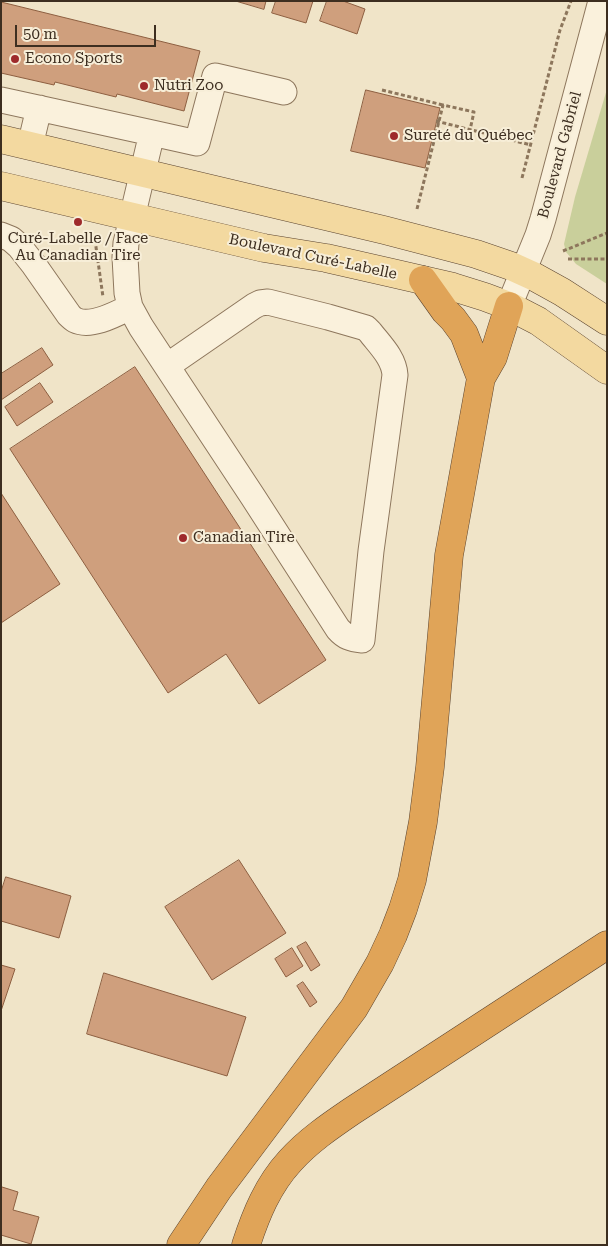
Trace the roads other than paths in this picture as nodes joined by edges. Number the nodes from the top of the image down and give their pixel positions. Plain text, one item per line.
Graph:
1 (601, 1) edge
2 (284, 92) dead end
3 (1, 100) edge
4 (39, 108) junction
5 (152, 134) junction
6 (1, 139) edge
7 (30, 146) junction
8 (142, 172) junction
9 (1, 186) edge
10 (132, 217) junction
11 (1, 236) edge
12 (523, 272) junction
13 (423, 280) junction
14 (509, 306) junction
15 (130, 307) junction
16 (607, 321) edge
17 (167, 366) junction
18 (607, 370) edge
19 (481, 378) junction
20 (607, 945) edge
21 (181, 1245) edge
22 (246, 1245) edge

1 - 12 street, Boulevard Gabriel
2 - 5 street
3 - 4 street
4 - 5 street
4 - 7 street
5 - 8 street
6 - 7 main road
7 - 8 main road
8 - 10 street
8 - 12 main road
9 - 10 main road, Boulevard Curé-Labelle
10 - 13 main road, Boulevard Curé-Labelle
10 - 15 street
11 - 15 street
12 - 14 street, Boulevard Gabriel
12 - 16 main road
13 - 14 main road, Boulevard Curé-Labelle
13 - 19 highway
14 - 18 main road, Boulevard Curé-Labelle
14 - 19 highway
15 - 17 street
17 - 17 street
19 - 21 highway
20 - 22 highway

